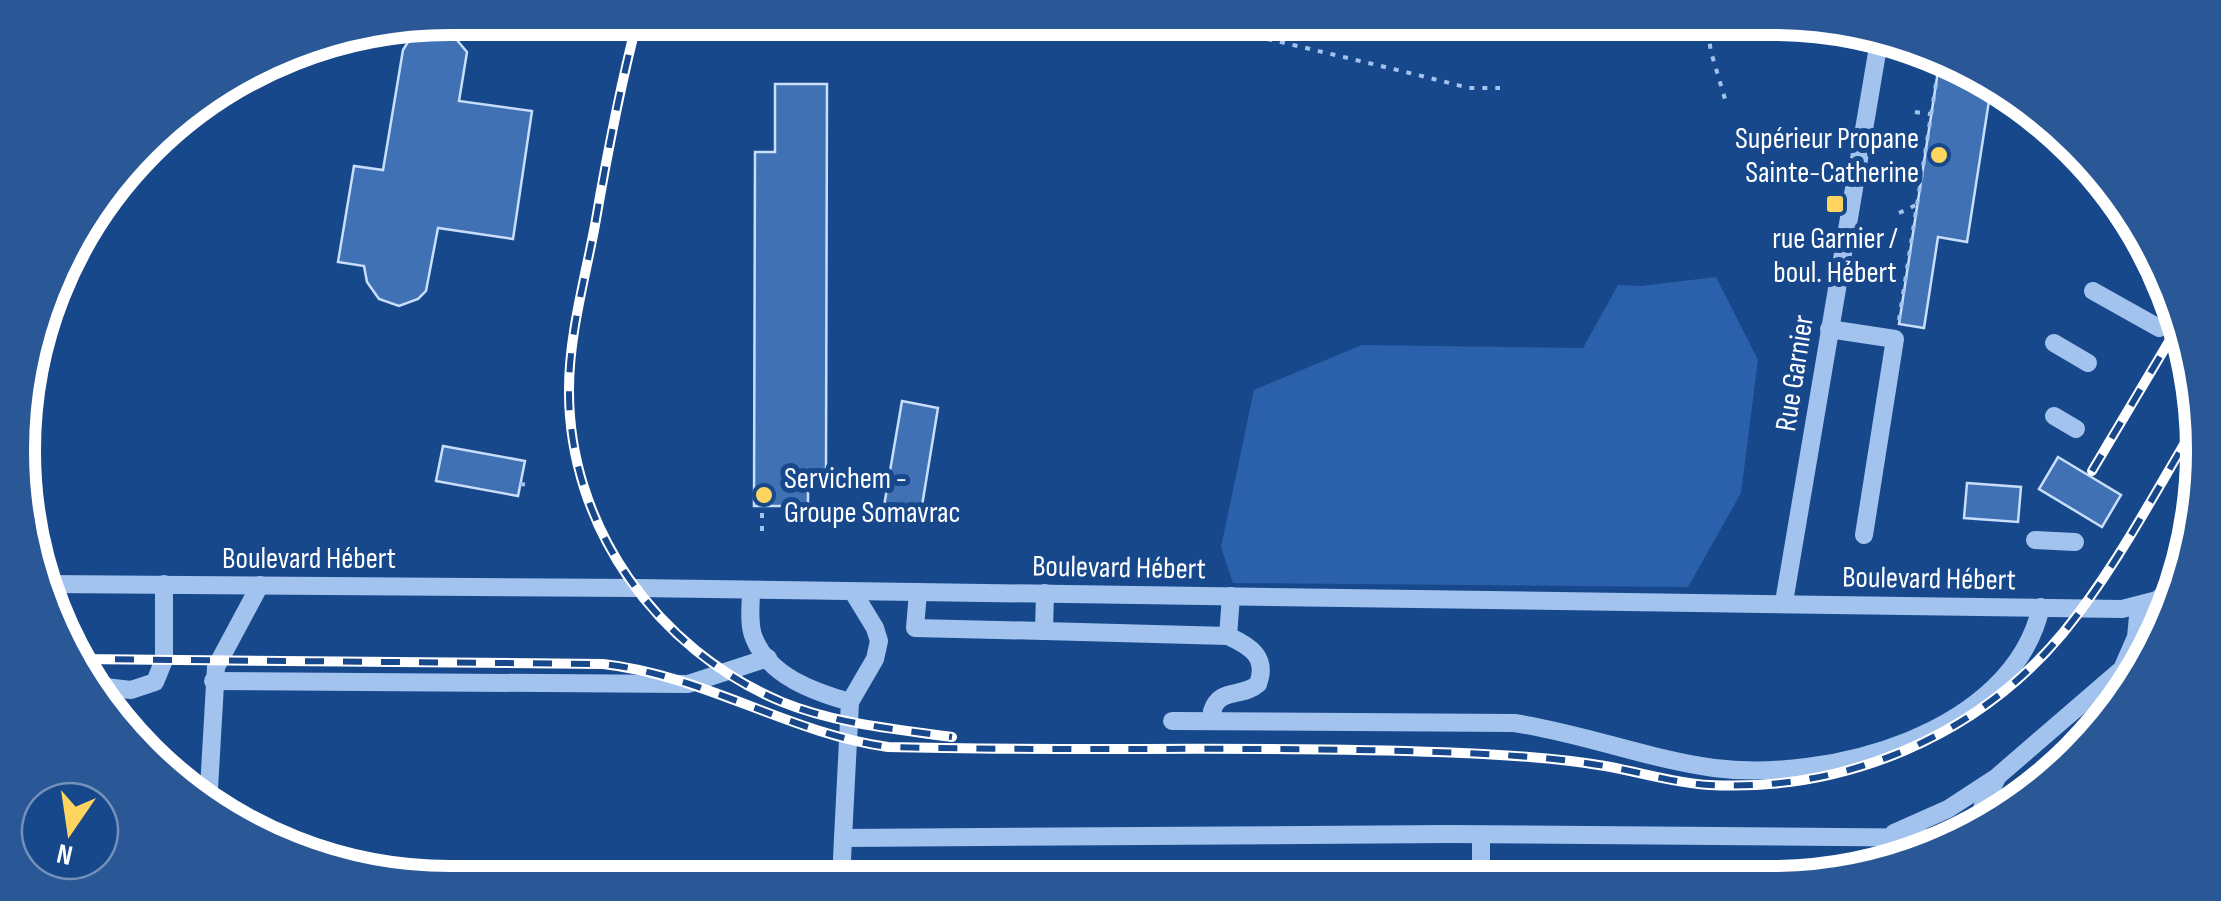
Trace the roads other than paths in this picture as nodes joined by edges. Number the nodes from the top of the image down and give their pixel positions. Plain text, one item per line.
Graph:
1 (1878, 49) edge
2 (2092, 292) dead end
3 (2159, 328) dead end
4 (1829, 330) junction
5 (2054, 343) dead end
6 (2088, 363) dead end
7 (2054, 416) dead end
8 (2076, 429) dead end
9 (1864, 535) dead end
10 (2035, 540) dead end
11 (2076, 542) dead end
12 (57, 584) edge
13 (164, 584) junction
14 (260, 585) junction
15 (751, 590) junction
16 (853, 592) junction
17 (918, 592) junction
18 (1046, 593) junction
19 (1230, 596) junction
20 (2158, 599) edge
21 (1784, 602) junction
22 (2139, 606) junction
23 (2041, 608) junction
24 (1044, 631) junction
25 (1228, 636) junction
26 (768, 658) junction
27 (2122, 669) junction
28 (2119, 676) edge
29 (214, 681) junction
30 (110, 688) edge
31 (850, 702) junction
32 (1216, 721) junction
33 (1172, 722) dead end
34 (1998, 776) junction
35 (209, 788) edge
36 (1983, 807) edge
37 (1481, 835) junction
38 (843, 838) junction
39 (1876, 838) junction
40 (1920, 838) edge
41 (842, 866) edge
42 (1480, 866) edge

1 - 4 street, Rue Garnier
2 - 3 street
4 - 9 street
4 - 21 street, Rue Garnier
5 - 6 street
7 - 8 street
10 - 11 street
12 - 13 street, Boulevard Hébert
13 - 14 street, Boulevard Hébert
13 - 30 street
14 - 15 street, Boulevard Hébert
14 - 29 street
15 - 16 street, Boulevard Hébert
15 - 26 street
16 - 17 street, Boulevard Hébert
16 - 31 street
17 - 18 street, Boulevard Hébert
17 - 24 street
18 - 19 street, Boulevard Hébert
18 - 24 street
19 - 21 street, Boulevard Hébert
19 - 25 street
20 - 22 street, Boulevard Hébert
21 - 23 street, Boulevard Hébert
22 - 23 street, Boulevard Hébert
22 - 27 street
23 - 32 street
24 - 25 street
25 - 32 street
26 - 29 street
26 - 31 street
27 - 28 street
27 - 34 street
29 - 35 street
31 - 38 street
32 - 33 street
34 - 36 street
34 - 39 street
37 - 38 street
37 - 39 street
37 - 42 street
38 - 41 street
39 - 40 street

